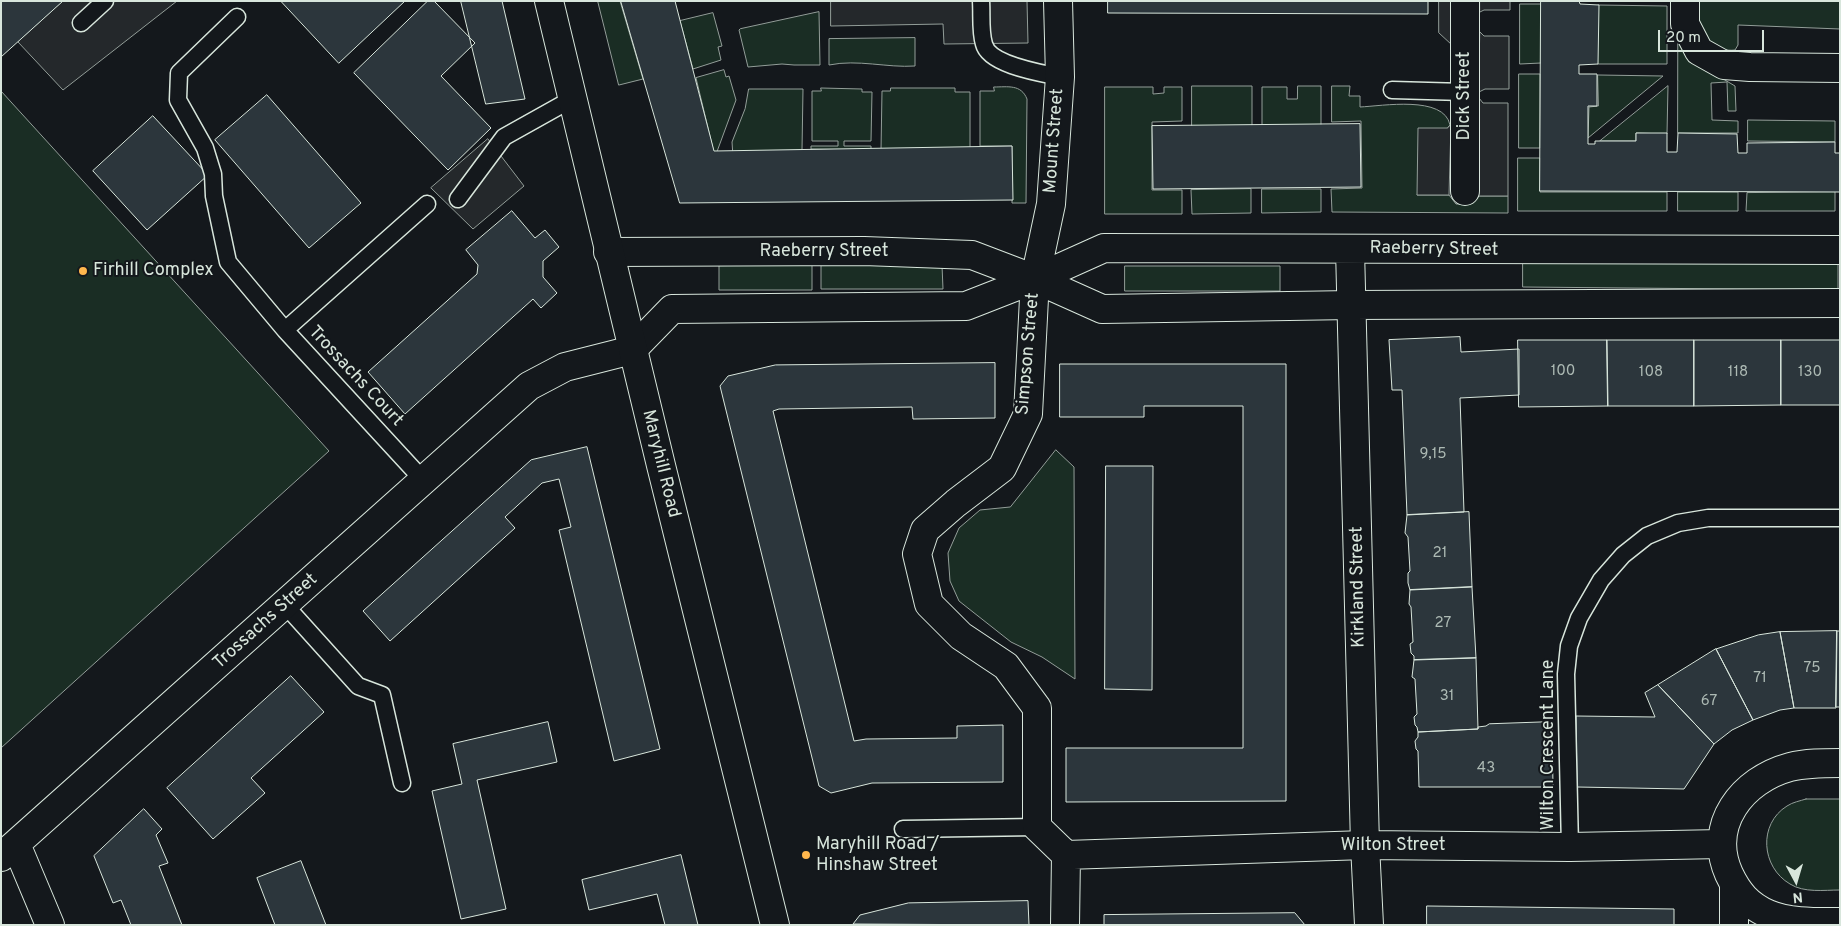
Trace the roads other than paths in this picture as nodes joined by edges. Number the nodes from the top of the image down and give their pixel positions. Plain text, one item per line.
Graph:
1 (105, 1) edge
2 (549, 1) edge
3 (981, 1) edge
4 (1058, 1) edge
5 (1466, 1) edge
6 (1685, 1) edge
7 (237, 17) dead end
8 (81, 23) dead end
9 (1840, 68) edge
10 (1060, 77) junction
11 (1392, 90) dead end
12 (1464, 92) junction
13 (572, 99) junction
14 (1465, 191) dead end
15 (458, 199) dead end
16 (427, 204) dead end
17 (1350, 249) junction
18 (1840, 250) edge
19 (608, 252) junction
20 (1035, 279) junction
21 (1840, 303) edge
22 (1352, 305) junction
23 (284, 330) junction
24 (632, 350) junction
25 (424, 481) junction
26 (1840, 518) edge
27 (285, 605) junction
28 (1840, 764) edge
29 (402, 784) dead end
30 (1036, 827) junction
31 (903, 829) dead end
32 (1721, 844) junction
33 (1365, 845) junction
34 (1570, 847) junction
35 (9, 850) edge
36 (1066, 855) junction
37 (1734, 885) junction
38 (1840, 922) edge
39 (50, 925) edge
40 (775, 925) edge
41 (1065, 925) edge
42 (1369, 925) edge
43 (1734, 925) edge

1 - 8 lane
2 - 13 street, Maryhill Road
3 - 10 lane
4 - 10 street, Mount Street
5 - 12 street, Dick Street
6 - 9 street
7 - 23 lane
10 - 20 street, Mount Street
11 - 12 lane
12 - 14 street, Dick Street
13 - 15 lane
13 - 19 street, Maryhill Road
16 - 23 lane, Trossachs Court
17 - 18 street, Raeberry Street
17 - 20 street, Raeberry Street
17 - 22 street, Kirkland Street
19 - 20 street, Raeberry Street
19 - 24 street, Maryhill Road
20 - 22 street, Raeberry Street
20 - 24 street, Raeberry Street
20 - 30 street, Simpson Street
21 - 22 street, Raeberry Street
22 - 33 street, Kirkland Street
23 - 25 lane, Trossachs Court
24 - 25 street, Trossachs Street
24 - 40 street, Maryhill Road
25 - 27 street, Trossachs Street
26 - 34 lane, Wilton Crescent Lane
27 - 29 lane
27 - 35 street, Trossachs Street
28 - 32 street
30 - 31 lane
30 - 36 street
32 - 34 street, Wilton Street
32 - 37 street
33 - 34 street, Wilton Street
33 - 36 street, Wilton Street
33 - 42 street, Kirkland Street
35 - 39 street
36 - 41 street
37 - 38 street
37 - 43 street

